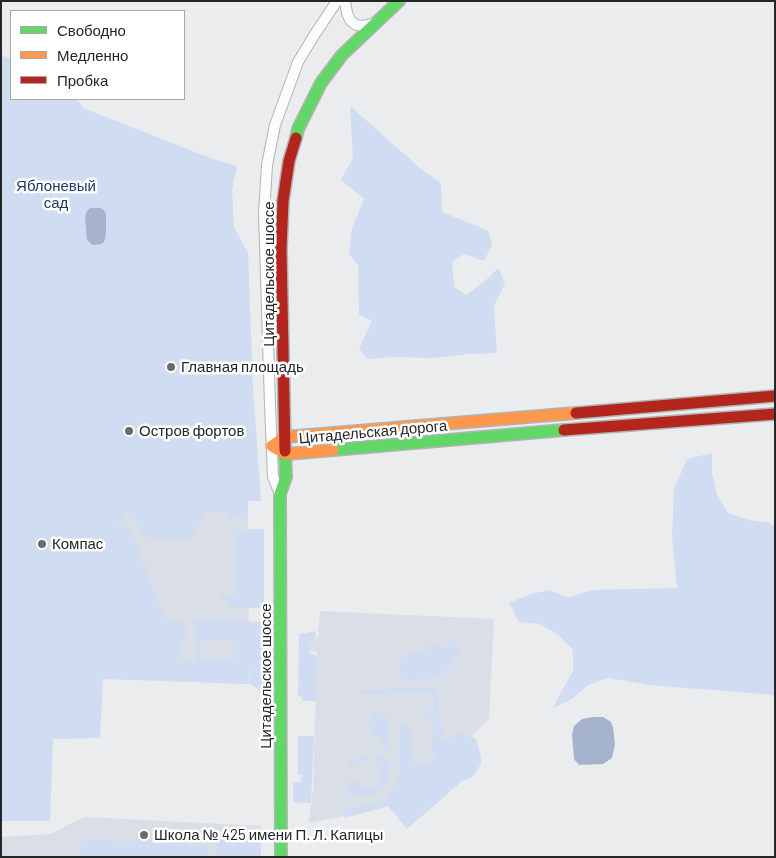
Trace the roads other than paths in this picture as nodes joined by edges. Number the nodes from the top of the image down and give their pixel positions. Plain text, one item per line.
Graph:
1 (337, 1) edge
2 (345, 1) edge
3 (399, 1) edge
4 (375, 23) junction
5 (775, 396) edge
6 (775, 414) edge
7 (285, 437) junction
8 (272, 446) junction
9 (286, 454) junction
10 (280, 494) junction
11 (280, 857) edge

1 - 8 street, Цитадельское шоссе
2 - 4 street
3 - 4 street, Цитадельское шоссе
4 - 7 street, Цитадельское шоссе
5 - 7 street, Цитадельская дорога
6 - 9 street, Цитадельская дорога
7 - 8 street, Цитадельская дорога
7 - 9 street, Цитадельское шоссе
8 - 9 street, Цитадельская дорога
8 - 10 street, Цитадельское шоссе
9 - 10 street, Цитадельское шоссе
10 - 11 street, Цитадельское шоссе

